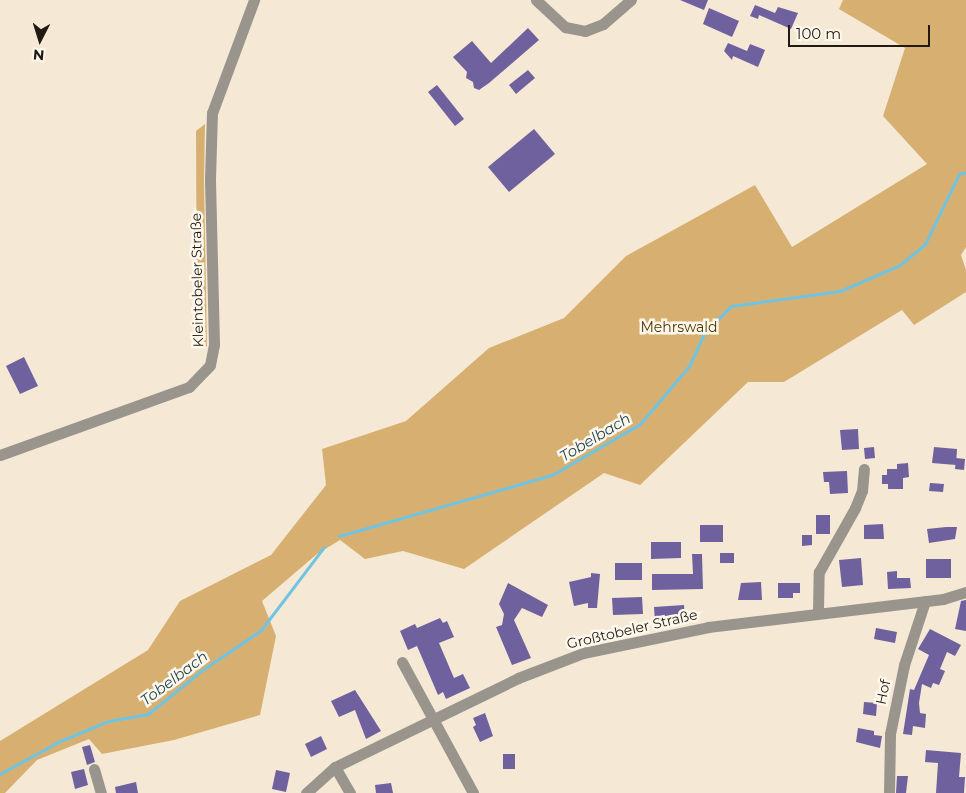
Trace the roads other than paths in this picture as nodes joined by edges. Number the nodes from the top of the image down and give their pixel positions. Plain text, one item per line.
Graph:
1 (254, 0) edge
2 (536, 0) edge
3 (631, 0) edge
4 (0, 455) edge
5 (864, 469) dead end
6 (966, 592) edge
7 (925, 601) junction
8 (818, 611) junction
9 (402, 662) dead end
10 (435, 718) junction
11 (335, 767) junction
12 (94, 769) dead end
13 (101, 793) edge
14 (306, 793) edge
15 (350, 793) edge
16 (473, 793) edge
17 (889, 793) edge

1 - 4 street, Kleintobeler Straße
2 - 3 street
5 - 8 street
6 - 7 street, Großtobeler Straße
7 - 8 street, Großtobeler Straße
7 - 17 street, Hof
8 - 10 street, Großtobeler Straße
9 - 10 street
10 - 11 street, Großtobeler Straße
10 - 16 street
11 - 14 street, Großtobeler Straße
11 - 15 street
12 - 13 street

